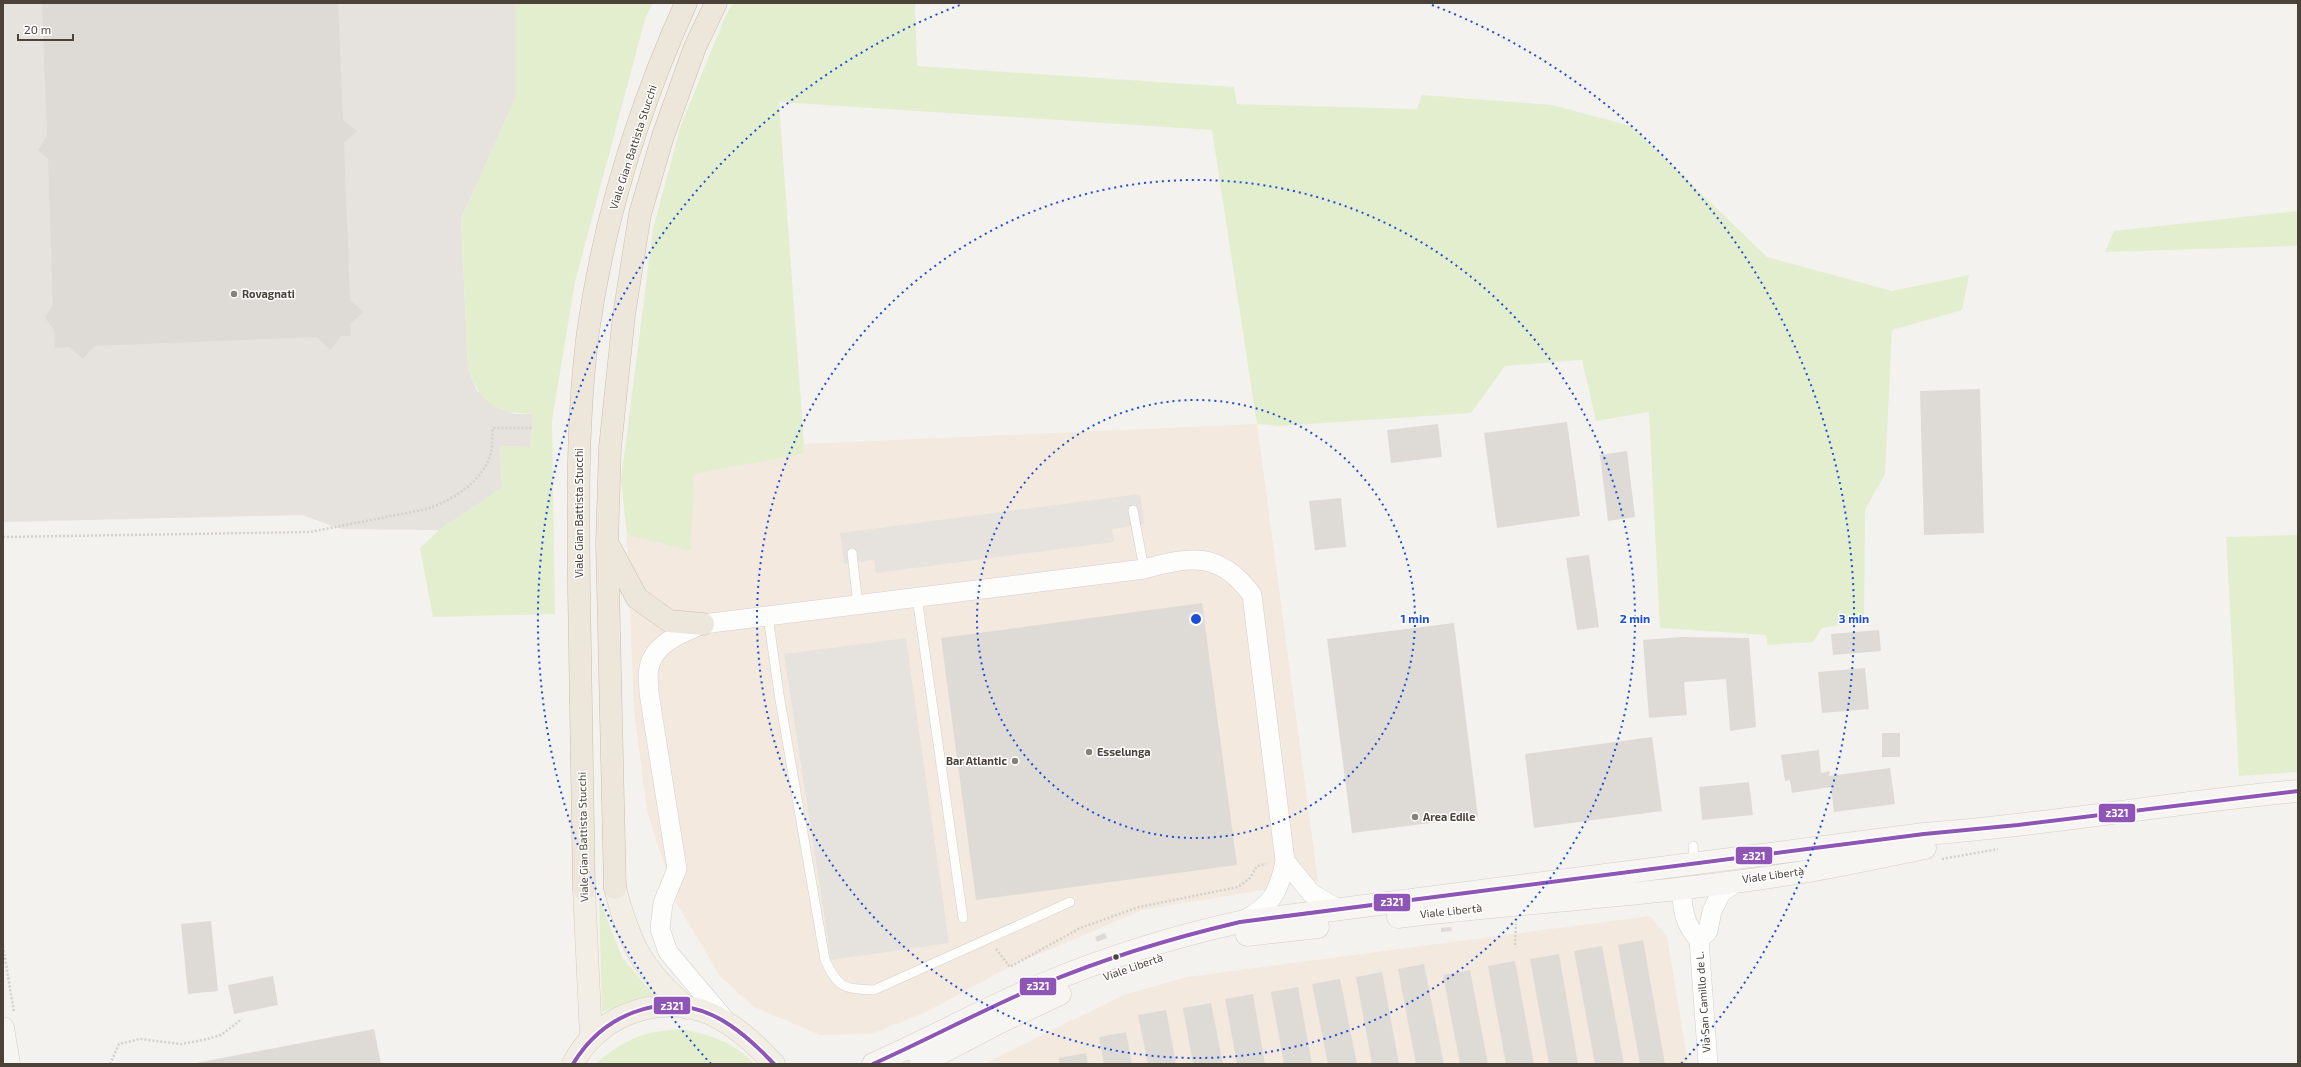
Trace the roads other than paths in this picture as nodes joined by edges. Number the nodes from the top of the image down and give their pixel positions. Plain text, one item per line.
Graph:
1 (686, 3) edge
2 (716, 3) edge
3 (1133, 510) dead end
4 (607, 543) junction
5 (852, 553) dead end
6 (1144, 569) junction
7 (917, 597) junction
8 (858, 605) junction
9 (768, 616) junction
10 (703, 624) junction
11 (2298, 791) edge
12 (2003, 828) junction
13 (1285, 861) junction
14 (1739, 880) junction
15 (1681, 887) junction
16 (615, 888) joint
17 (584, 889) joint
18 (1070, 902) dead end
19 (1338, 909) junction
20 (963, 918) dead end
21 (1240, 922) junction
22 (1699, 940) junction
23 (687, 1008) junction
24 (9, 1024) edge
25 (729, 1025) junction
26 (590, 1038) junction
27 (9, 1064) edge
28 (573, 1064) edge
29 (774, 1064) edge
30 (873, 1064) edge
31 (920, 1064) edge
32 (1708, 1064) edge

1 - 17 highway, Viale Gian Battista Stucchi
2 - 4 highway
3 - 6 lane
4 - 10 highway
4 - 16 highway
5 - 8 lane
6 - 7 street
6 - 13 street
7 - 8 street
7 - 20 lane
8 - 9 street
9 - 10 street
9 - 18 lane
10 - 25 street
11 - 12 main road
12 - 14 main road, Viale Libertà
12 - 19 main road, Viale Libertà
13 - 19 street
13 - 21 street
14 - 15 main road, Viale Libertà
14 - 22 street
15 - 22 street
15 - 31 main road, Viale Libertà
16 - 23 main road
17 - 26 main road, Viale Gian Battista Stucchi
19 - 21 main road, Viale Libertà
21 - 30 main road, Viale Libertà
22 - 32 street, Via San Camillo de L.
23 - 25 main road
23 - 26 main road
24 - 27 main road
25 - 29 main road
26 - 28 main road

